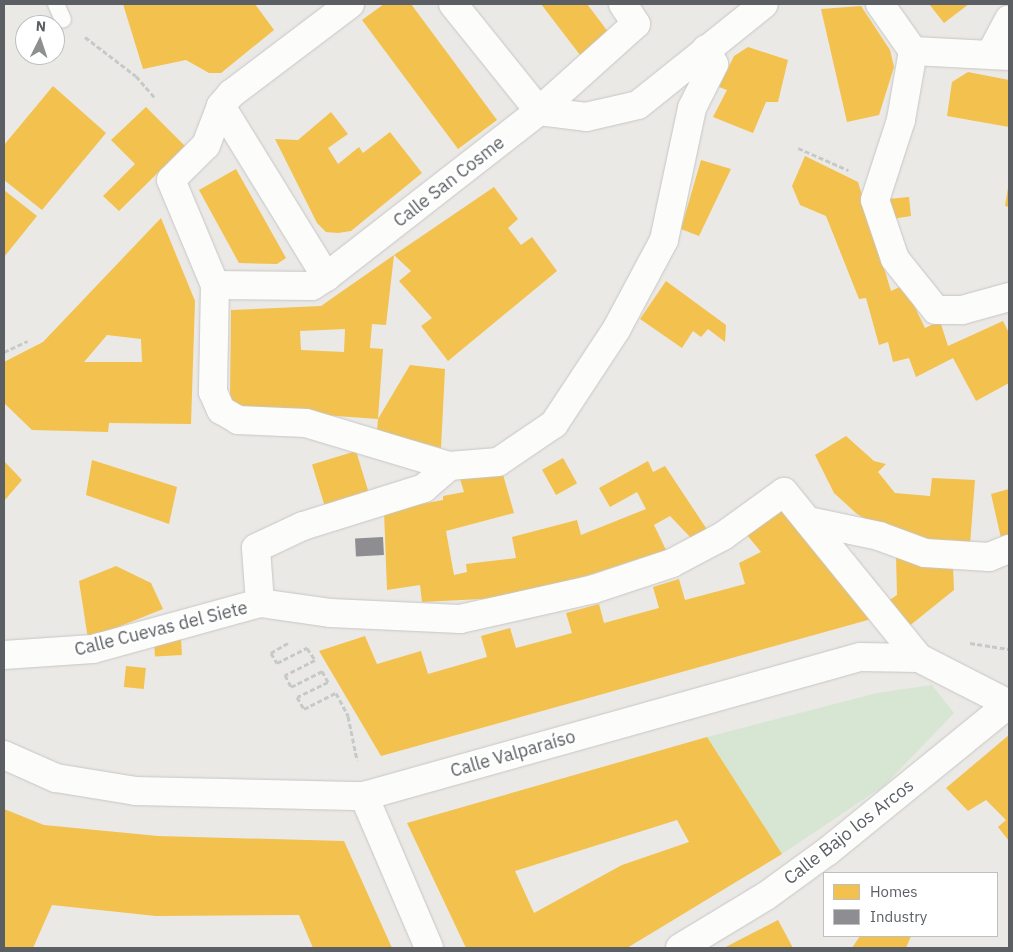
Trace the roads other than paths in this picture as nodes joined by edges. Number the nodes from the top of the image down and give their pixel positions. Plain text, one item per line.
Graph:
1 (350, 4) edge
2 (453, 4) edge
3 (622, 4) edge
4 (764, 4) edge
5 (880, 4) edge
6 (1009, 19) edge
7 (706, 49) junction
8 (913, 51) junction
9 (1000, 54) edge
10 (221, 106) junction
11 (539, 111) junction
12 (326, 277) junction
13 (215, 285) junction
14 (1009, 298) edge
15 (449, 466) junction
16 (808, 521) junction
17 (1009, 549) edge
18 (260, 603) junction
19 (4, 655) edge
20 (920, 658) junction
21 (1009, 704) edge
22 (4, 755) edge
23 (364, 796) junction
24 (429, 948) edge
25 (680, 948) edge

1 - 10 street
2 - 11 street
3 - 11 street, Calle San Cosme
4 - 7 street
5 - 8 street
6 - 9 street
7 - 11 street
7 - 15 street
8 - 9 street
8 - 14 street
10 - 12 street
10 - 13 street
11 - 12 street, Calle San Cosme
12 - 13 street, Calle San Cosme
13 - 15 street
15 - 18 street, Calle Cuevas del Siete
16 - 17 street
16 - 18 street
16 - 20 street
18 - 19 street, Calle Cuevas del Siete
20 - 21 street, Calle Valparaíso
20 - 23 street, Calle Valparaíso
21 - 25 street, Calle Bajo los Arcos
22 - 23 street, Calle Valparaíso
23 - 24 street

